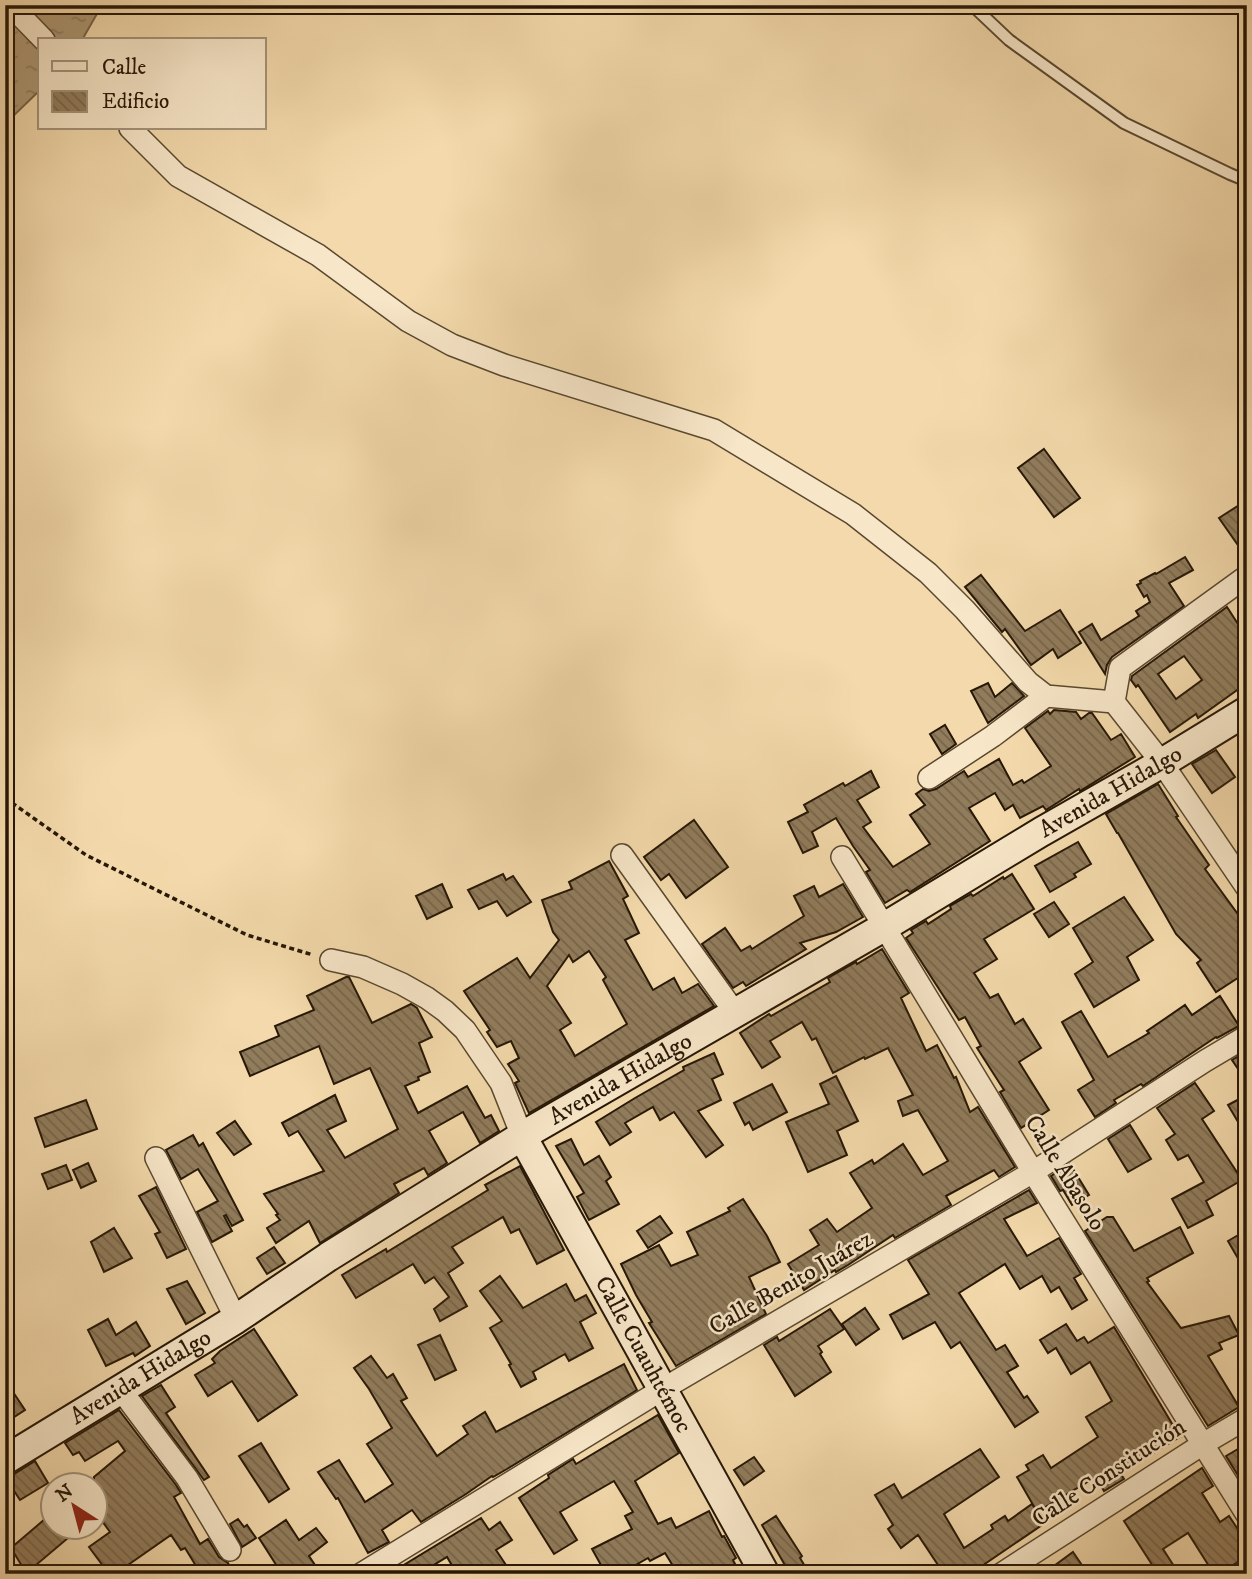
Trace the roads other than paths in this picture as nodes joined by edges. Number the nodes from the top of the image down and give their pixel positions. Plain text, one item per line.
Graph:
1 (10, 5) edge
2 (972, 5) edge
3 (42, 38) edge
4 (132, 130) edge
5 (1247, 181) edge
6 (1247, 576) edge
7 (1046, 696) junction
8 (1114, 702) junction
9 (1247, 711) edge
10 (1162, 763) junction
11 (929, 778) dead end
12 (622, 855) dead end
13 (842, 857) dead end
14 (1245, 881) edge
15 (884, 927) junction
16 (331, 960) road end
17 (736, 1014) junction
18 (1247, 1037) edge
19 (522, 1136) junction
20 (156, 1157) dead end
21 (1033, 1172) junction
22 (236, 1320) junction
23 (663, 1389) junction
24 (121, 1391) junction
25 (1247, 1418) edge
26 (1203, 1444) junction
27 (5, 1460) edge
28 (1247, 1515) edge
29 (230, 1550) dead end
30 (361, 1574) edge
31 (765, 1574) edge
32 (1001, 1574) edge

1 - 3 street
2 - 5 lane
4 - 7 street
6 - 8 street
7 - 8 street
7 - 11 street
8 - 10 street
9 - 10 street, Avenida Hidalgo
10 - 14 street
10 - 15 street, Avenida Hidalgo
12 - 17 street
13 - 15 street, Calle Abasolo
15 - 17 street, Avenida Hidalgo
15 - 21 street, Calle Abasolo
16 - 19 street
17 - 19 street, Avenida Hidalgo
18 - 21 street, Calle Benito Juárez
19 - 22 street, Avenida Hidalgo
19 - 23 street, Calle Cuauhtémoc
20 - 22 street
21 - 23 street, Calle Benito Juárez
21 - 26 street, Calle Abasolo
22 - 24 street, Avenida Hidalgo
23 - 30 street, Calle Benito Juárez
23 - 31 street, Calle Cuauhtémoc
24 - 27 street, Avenida Hidalgo
24 - 29 street
25 - 26 street, Calle Constitución
26 - 28 street, Calle Abasolo
26 - 32 street, Calle Constitución

